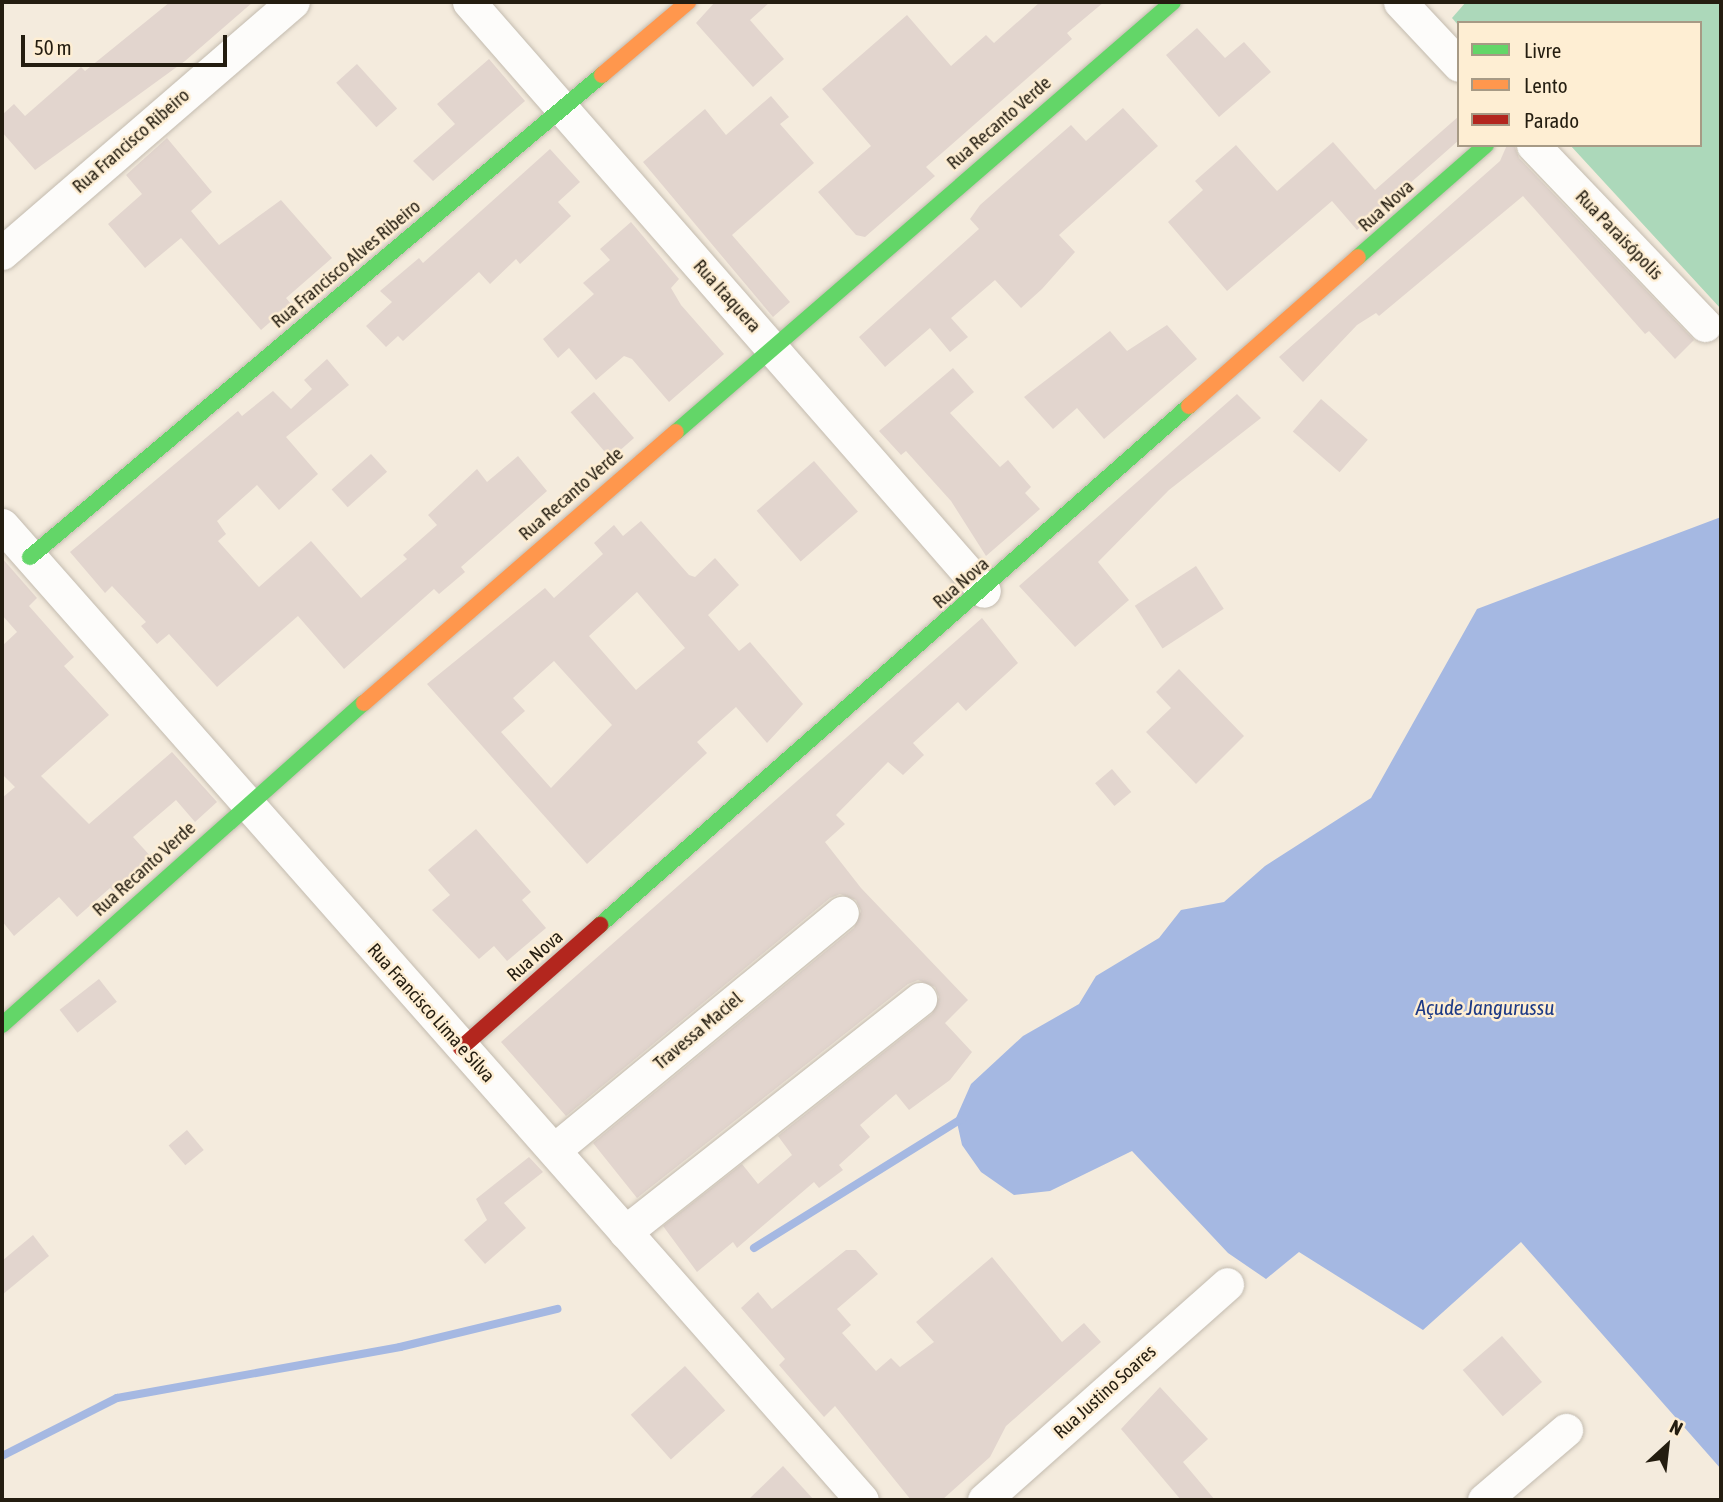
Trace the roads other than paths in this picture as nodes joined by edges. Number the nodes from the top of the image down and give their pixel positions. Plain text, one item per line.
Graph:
1 (293, 2) edge
2 (469, 2) edge
3 (688, 2) edge
4 (1173, 2) edge
5 (1400, 2) edge
6 (1457, 63) edge
7 (562, 110) junction
8 (1484, 147) edge
9 (1535, 147) edge
10 (2, 253) edge
11 (1705, 325) dead end
12 (773, 346) junction
13 (2, 525) edge
14 (30, 557) junction
15 (984, 591) junction
16 (247, 806) junction
17 (842, 912) dead end
18 (920, 999) dead end
19 (2, 1026) edge
20 (461, 1048) junction
21 (554, 1150) junction
22 (625, 1232) junction
23 (1227, 1284) dead end
24 (1566, 1430) dead end
25 (862, 1500) edge
26 (984, 1500) edge
27 (1484, 1500) edge

1 - 10 street, Rua Francisco Ribeiro
2 - 7 street, Rua Itaquera
3 - 7 street, Rua Francisco Alves Ribeiro
4 - 12 street, Rua Recanto Verde
5 - 6 street
7 - 12 street, Rua Itaquera
7 - 14 street, Rua Francisco Alves Ribeiro
8 - 15 street, Rua Nova
9 - 11 street, Rua Paraisópolis
12 - 15 street, Rua Itaquera
12 - 16 street, Rua Recanto Verde
13 - 14 street, Rua Francisco Lima e Silva
14 - 16 street, Rua Francisco Lima e Silva
15 - 20 street, Rua Nova
16 - 19 street, Rua Recanto Verde
16 - 20 street, Rua Francisco Lima e Silva
17 - 21 street, Travessa Maciel
18 - 22 street
20 - 21 street, Rua Francisco Lima e Silva
21 - 22 street, Rua Francisco Lima e Silva
22 - 25 street, Rua Francisco Lima e Silva
23 - 26 street, Rua Justino Soares
24 - 27 street

